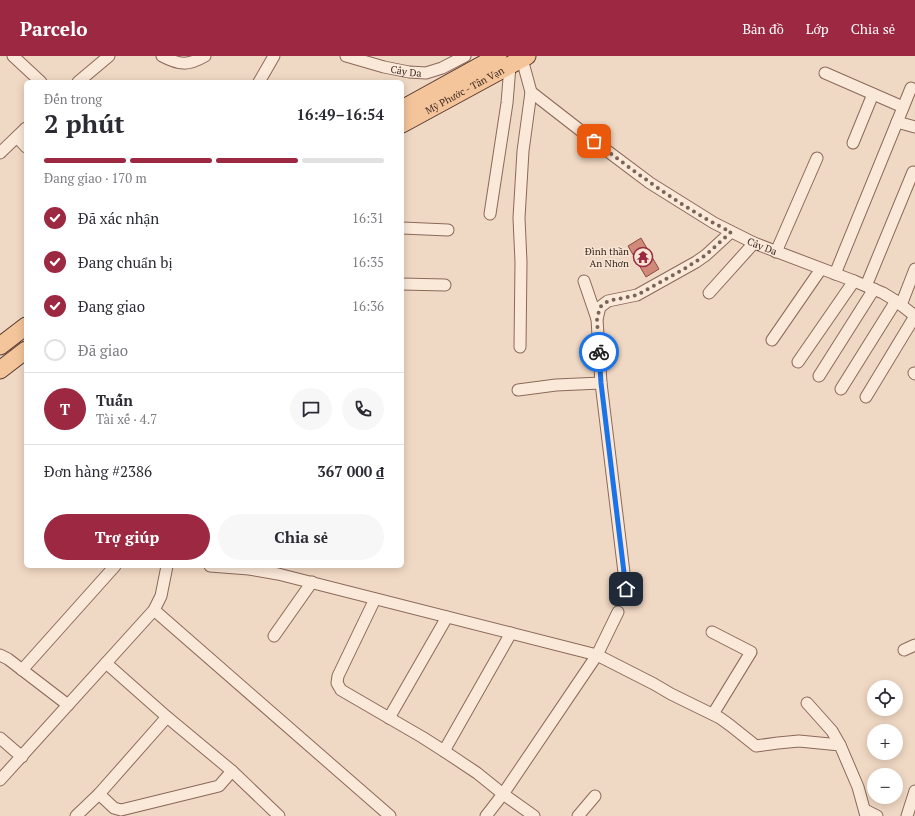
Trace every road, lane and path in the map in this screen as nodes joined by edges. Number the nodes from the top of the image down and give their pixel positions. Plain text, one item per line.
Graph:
1 (12, 56) edge
2 (109, 56) edge
3 (162, 56) edge
4 (205, 56) edge
5 (274, 56) edge
6 (346, 56) edge
7 (441, 56) edge
8 (465, 56) edge
9 (516, 59) edge
10 (442, 68) junction
11 (426, 73) junction
12 (826, 73) dead end
13 (39, 80) edge
14 (80, 80) edge
15 (260, 80) edge
16 (911, 88) dead end
17 (434, 92) junction
18 (531, 92) junction
19 (873, 94) junction
20 (903, 107) junction
21 (404, 108) edge
22 (897, 122) junction
23 (404, 123) edge
24 (915, 127) edge
25 (24, 130) edge
26 (17, 137) junction
27 (853, 143) dead end
28 (24, 145) edge
29 (0, 152) edge
30 (817, 158) dead end
31 (913, 172) dead end
32 (490, 214) dead end
33 (404, 228) edge
34 (448, 230) dead end
35 (731, 232) junction
36 (754, 243) junction
37 (776, 252) junction
38 (820, 269) junction
39 (915, 269) edge
40 (835, 274) junction
41 (584, 281) dead end
42 (854, 281) junction
43 (404, 284) edge
44 (445, 285) dead end
45 (870, 288) junction
46 (708, 292) dead end
47 (899, 303) junction
48 (915, 316) edge
49 (597, 319) junction
50 (24, 328) edge
51 (772, 340) dead end
52 (0, 346) edge
53 (520, 347) dead end
54 (24, 352) edge
55 (798, 362) dead end
56 (0, 370) edge
57 (819, 376) dead end
58 (601, 383) junction
59 (841, 389) dead end
60 (518, 390) dead end
61 (866, 398) dead end
62 (113, 568) edge
63 (167, 568) edge
64 (236, 568) edge
65 (264, 569) edge
66 (312, 582) junction
67 (626, 589) dead end
68 (375, 598) junction
69 (154, 610) junction
70 (618, 612) dead end
71 (447, 617) junction
72 (712, 632) dead end
73 (511, 633) junction
74 (274, 636) dead end
75 (915, 644) edge
76 (904, 650) dead end
77 (0, 655) edge
78 (597, 655) junction
79 (106, 663) junction
80 (22, 670) junction
81 (807, 703) dead end
82 (68, 705) junction
83 (713, 714) junction
84 (167, 717) junction
85 (389, 718) junction
86 (0, 738) edge
87 (840, 745) junction
88 (444, 751) junction
89 (22, 757) junction
90 (232, 771) junction
91 (0, 780) edge
92 (915, 791) edge
93 (99, 794) junction
94 (503, 794) junction
95 (595, 796) dead end
96 (866, 813) edge
97 (76, 816) edge
98 (279, 816) edge
99 (390, 816) edge
100 (486, 816) edge
101 (534, 816) edge
102 (578, 816) edge
103 (877, 816) edge
104 (907, 816) edge

1 - 13 street
2 - 14 street
3 - 4 street
5 - 15 street
6 - 11 street, Cây Da
7 - 10 street
8 - 10 street, Cây Da
9 - 17 main road, Mỹ Phước - Tân Vạn
9 - 18 street
9 - 23 main road, Mỹ Phước - Tân Vạn
9 - 32 street
10 - 11 street, Cây Da
11 - 17 street
12 - 19 street
16 - 20 street
17 - 21 main road, Mỹ Phước - Tân Vạn
18 - 35 street, Cây Da
18 - 53 street
19 - 20 street
19 - 27 street
20 - 22 street
22 - 24 street
22 - 40 street
25 - 26 street
26 - 28 street
26 - 29 street
30 - 37 street
31 - 45 street
33 - 34 street
35 - 36 street, Cây Da
35 - 49 street
36 - 37 street, Cây Da
36 - 46 street
37 - 38 street, Cây Da
38 - 40 street, Cây Da
38 - 51 street
39 - 47 street
40 - 42 street, Cây Da
41 - 49 street
42 - 45 street, Cây Da
42 - 55 street
43 - 44 street
45 - 47 street, Cây Da
45 - 57 street
47 - 48 street, Cây Da
47 - 59 street
48 - 61 street
49 - 58 street
50 - 52 main road
54 - 56 main road
58 - 60 street
58 - 67 street
62 - 80 street
63 - 69 street
64 - 65 street
65 - 66 street
66 - 68 street
66 - 74 street
68 - 71 street
68 - 85 street
69 - 79 street
69 - 99 street
70 - 78 street
71 - 73 street
71 - 85 street
72 - 83 street
73 - 78 street
73 - 88 street
75 - 76 street
77 - 80 street
78 - 83 street
78 - 94 street
79 - 82 street
79 - 84 street
80 - 82 street
81 - 87 street
82 - 89 street
83 - 87 street
84 - 90 street
84 - 93 street
85 - 88 street
86 - 89 street
87 - 96 street
88 - 94 street
89 - 91 street
90 - 93 street
90 - 98 street
92 - 104 street
93 - 97 street
94 - 100 street
94 - 101 street
95 - 102 street
96 - 103 street

